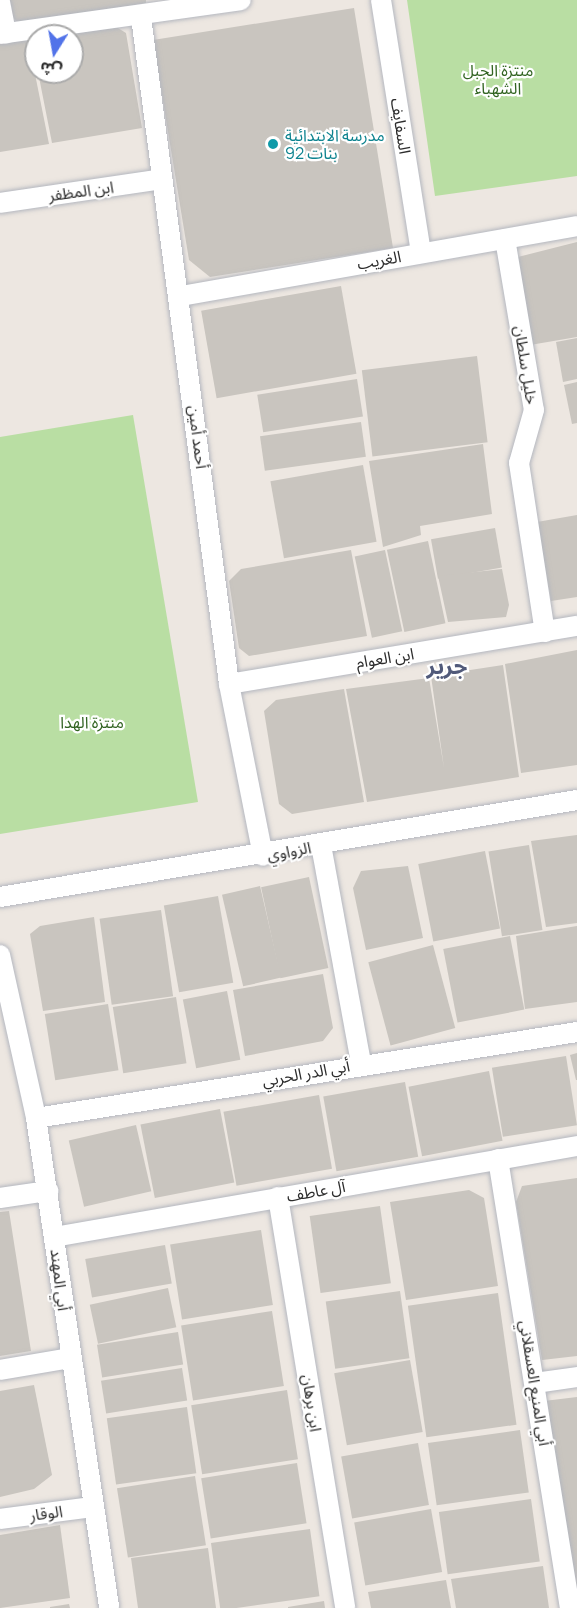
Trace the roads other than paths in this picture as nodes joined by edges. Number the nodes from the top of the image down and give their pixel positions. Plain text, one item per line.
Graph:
1 (241, 0) edge
2 (381, 0) edge
3 (0, 2) edge
4 (141, 16) junction
5 (3, 34) edge
6 (162, 179) junction
7 (0, 203) edge
8 (577, 226) edge
9 (505, 239) junction
10 (421, 252) junction
11 (181, 296) junction
12 (577, 626) edge
13 (545, 632) junction
14 (229, 684) junction
15 (577, 800) edge
16 (321, 845) junction
17 (263, 856) junction
18 (0, 897) edge
19 (0, 955) edge
20 (577, 1032) edge
21 (361, 1064) junction
22 (36, 1118) junction
23 (577, 1146) edge
24 (498, 1159) junction
25 (48, 1191) junction
26 (278, 1197) junction
27 (0, 1198) edge
28 (54, 1237) junction
29 (70, 1358) junction
30 (0, 1370) edge
31 (577, 1377) edge
32 (535, 1383) junction
33 (92, 1507) junction
34 (0, 1519) edge
35 (109, 1608) edge
36 (345, 1608) edge
37 (570, 1608) edge

1 - 4 street
2 - 10 street, السفايف
3 - 5 street
4 - 5 street
4 - 6 street, أحمد أمين
6 - 7 street, ابن المظفر
6 - 11 street, أحمد أمين
8 - 9 street, الغريب
9 - 10 street, الغريب
9 - 13 street, خليل سلطان
10 - 11 street, الغريب
11 - 14 street, أحمد أمين
12 - 13 street, ابن العوام
13 - 14 street, ابن العوام
14 - 17 street, أحمد أمين
15 - 16 street, الزواوي
16 - 17 street, الزواوي
16 - 21 street
17 - 18 street, الزواوي
19 - 22 street, أبي المهند
20 - 21 street, أبي الدر الحربي
21 - 22 street, أبي الدر الحربي
22 - 25 street, أبي المهند
23 - 24 street, آل عاطف
24 - 26 street, آل عاطف
24 - 32 street, أبي المنيع العسقلاني
25 - 27 street
25 - 28 street, أبي المهند
26 - 28 street, آل عاطف
26 - 36 street, ابن برهان
28 - 29 street, أبي المهند
29 - 30 street
29 - 33 street, أبي المهند
31 - 32 street
32 - 37 street, أبي المنيع العسقلاني
33 - 34 street, الوقار
33 - 35 street, أبي المهند

